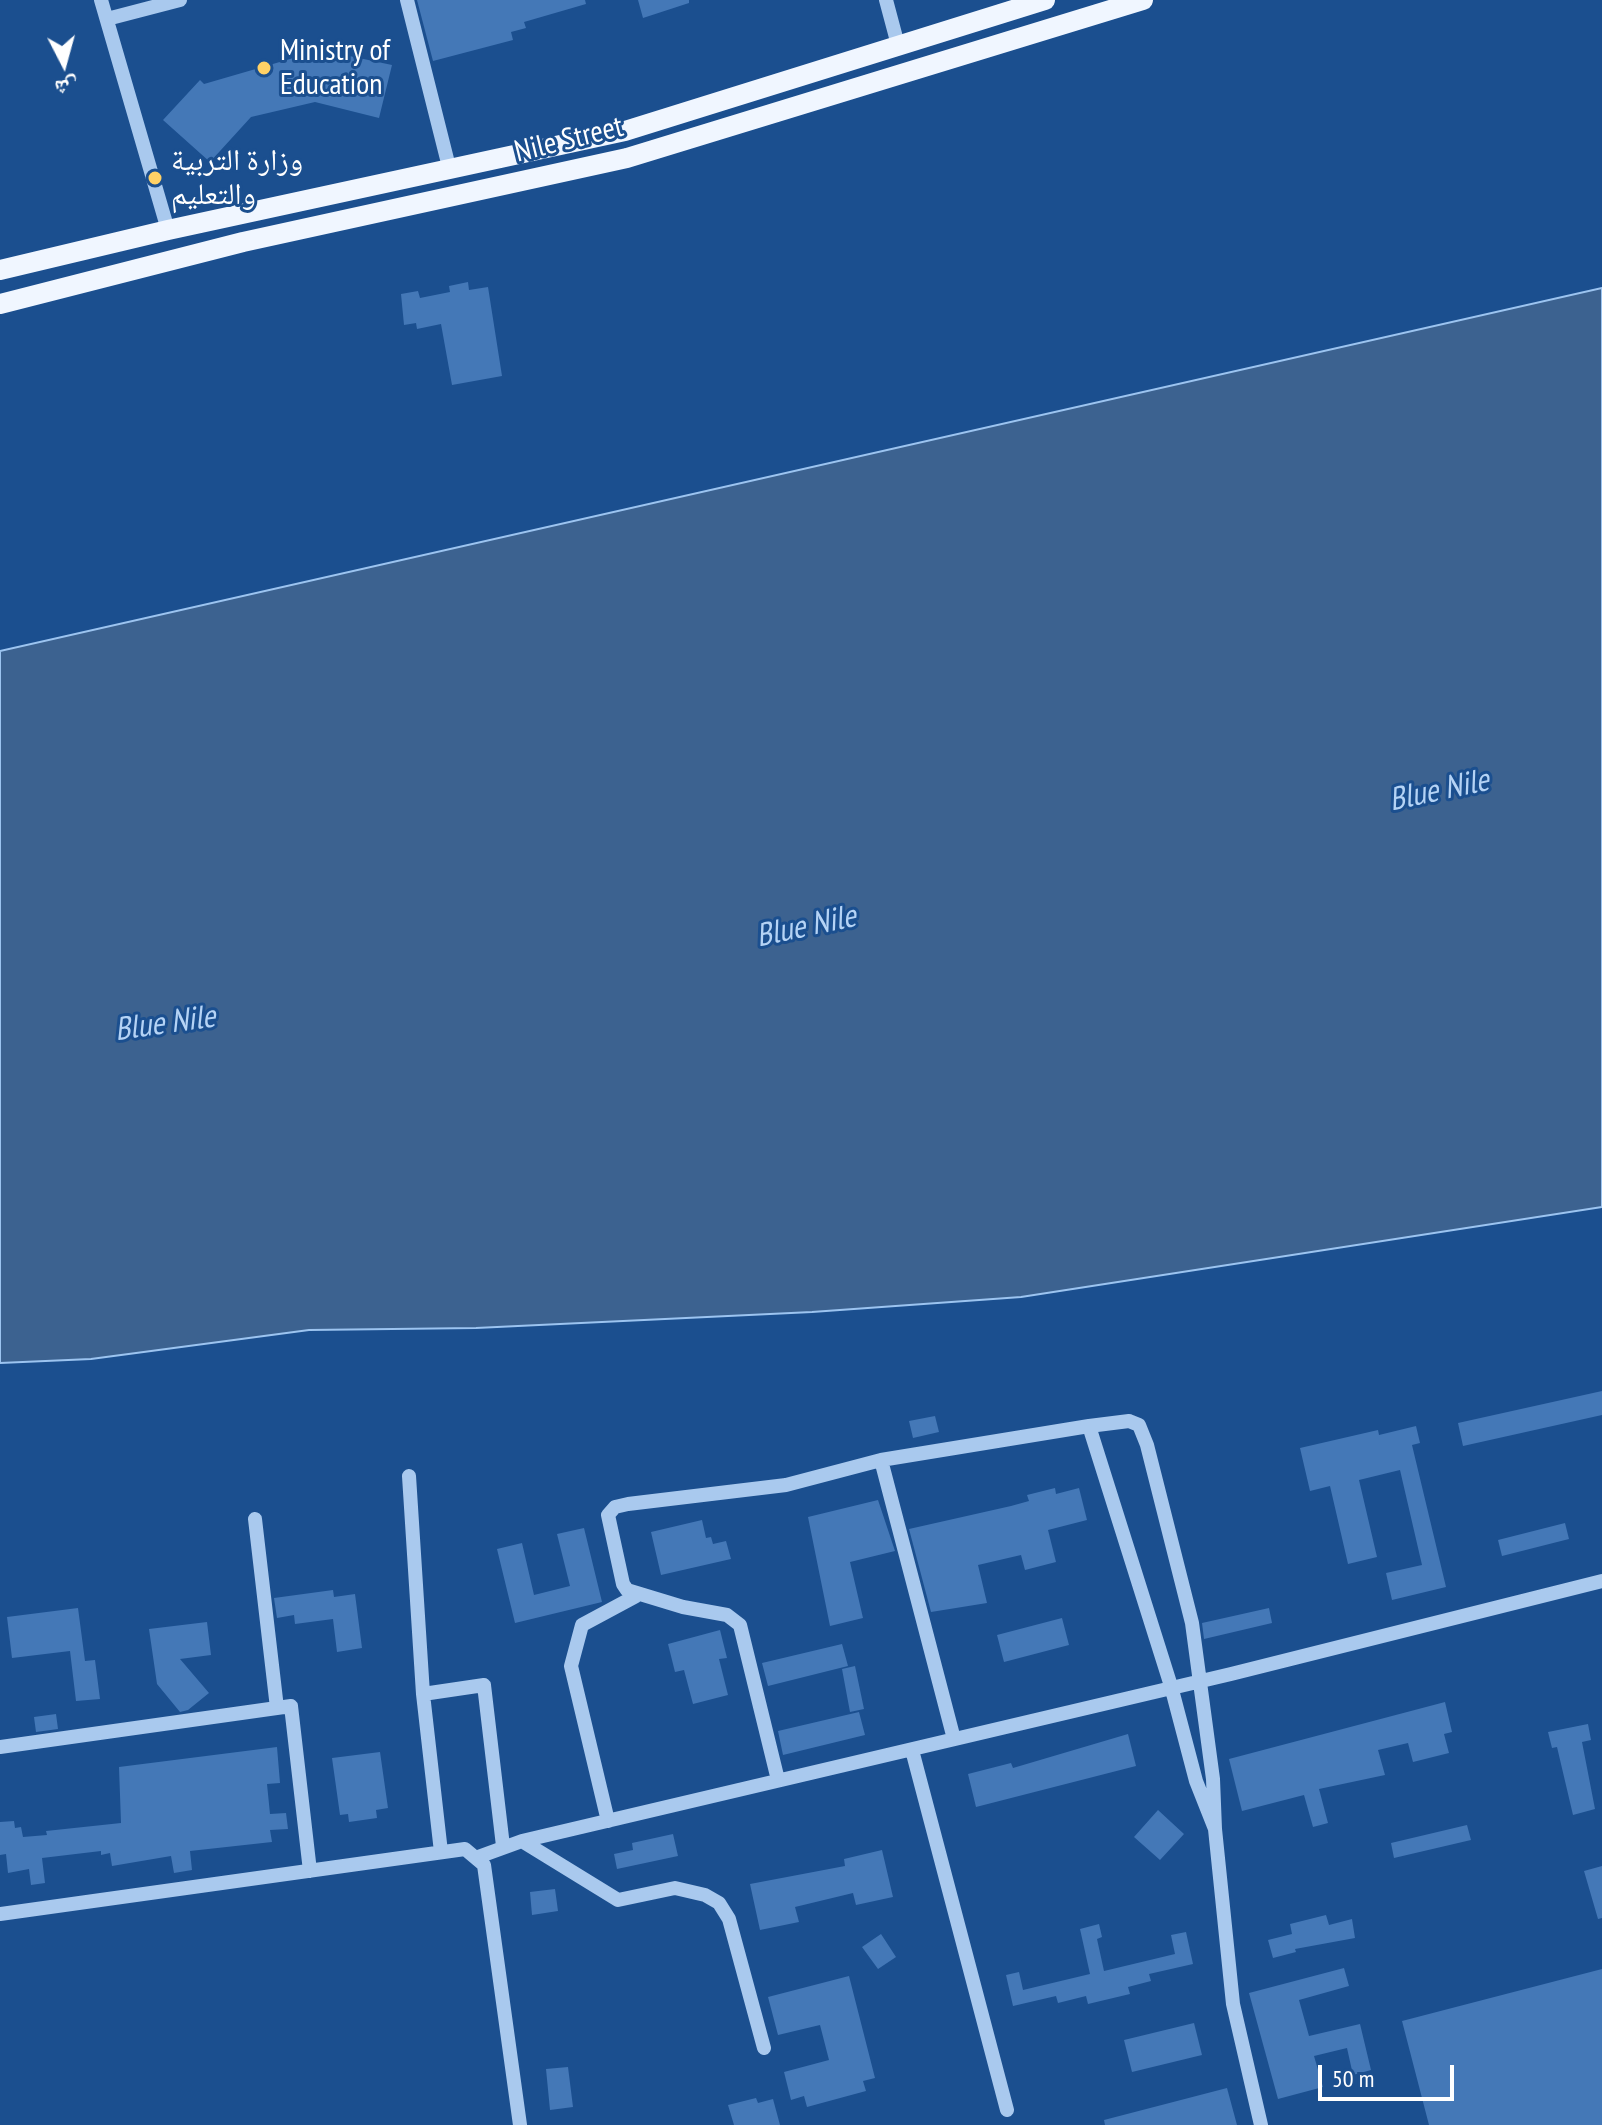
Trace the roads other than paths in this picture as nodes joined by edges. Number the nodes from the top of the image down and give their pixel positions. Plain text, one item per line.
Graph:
1 (101, 0) edge
2 (180, 0) edge
3 (407, 0) edge
4 (886, 0) edge
5 (1045, 0) edge
6 (1143, 0) edge
7 (107, 19) junction
8 (898, 45) junction
9 (450, 171) junction
10 (168, 230) junction
11 (0, 270) edge
12 (0, 304) edge
13 (1089, 1426) junction
14 (881, 1460) junction
15 (409, 1476) dead end
16 (255, 1519) dead end
17 (1602, 1581) edge
18 (636, 1596) junction
19 (1202, 1679) junction
20 (1171, 1686) junction
21 (423, 1694) junction
22 (277, 1708) junction
23 (954, 1739) junction
24 (0, 1747) edge
25 (912, 1750) junction
26 (778, 1780) junction
27 (608, 1821) junction
28 (1215, 1829) junction
29 (522, 1841) junction
30 (503, 1846) junction
31 (441, 1852) junction
32 (478, 1857) junction
33 (310, 1871) junction
34 (0, 1914) edge
35 (764, 2048) dead end
36 (1007, 2110) dead end
37 (520, 2125) edge
38 (1261, 2125) edge

1 - 7 street
2 - 7 street
3 - 9 street
4 - 8 street
5 - 8 main road, Nile Street
6 - 12 main road, Nile Street
7 - 10 street
8 - 9 main road, Nile Street
9 - 10 main road, Nile Street
10 - 11 main road, Nile Street
13 - 14 street
13 - 19 street
13 - 20 street
14 - 18 street
14 - 23 street
15 - 21 street
16 - 22 street
17 - 19 street
18 - 26 street
18 - 27 street
19 - 20 street
19 - 28 street
20 - 23 street
20 - 28 street
21 - 30 street
21 - 31 street
22 - 24 street
22 - 33 street
23 - 25 street
25 - 26 street
25 - 36 street
26 - 27 street
27 - 29 street
28 - 38 street
29 - 30 street
29 - 35 street
30 - 32 street
31 - 32 street
31 - 33 street
32 - 37 street
33 - 34 street

